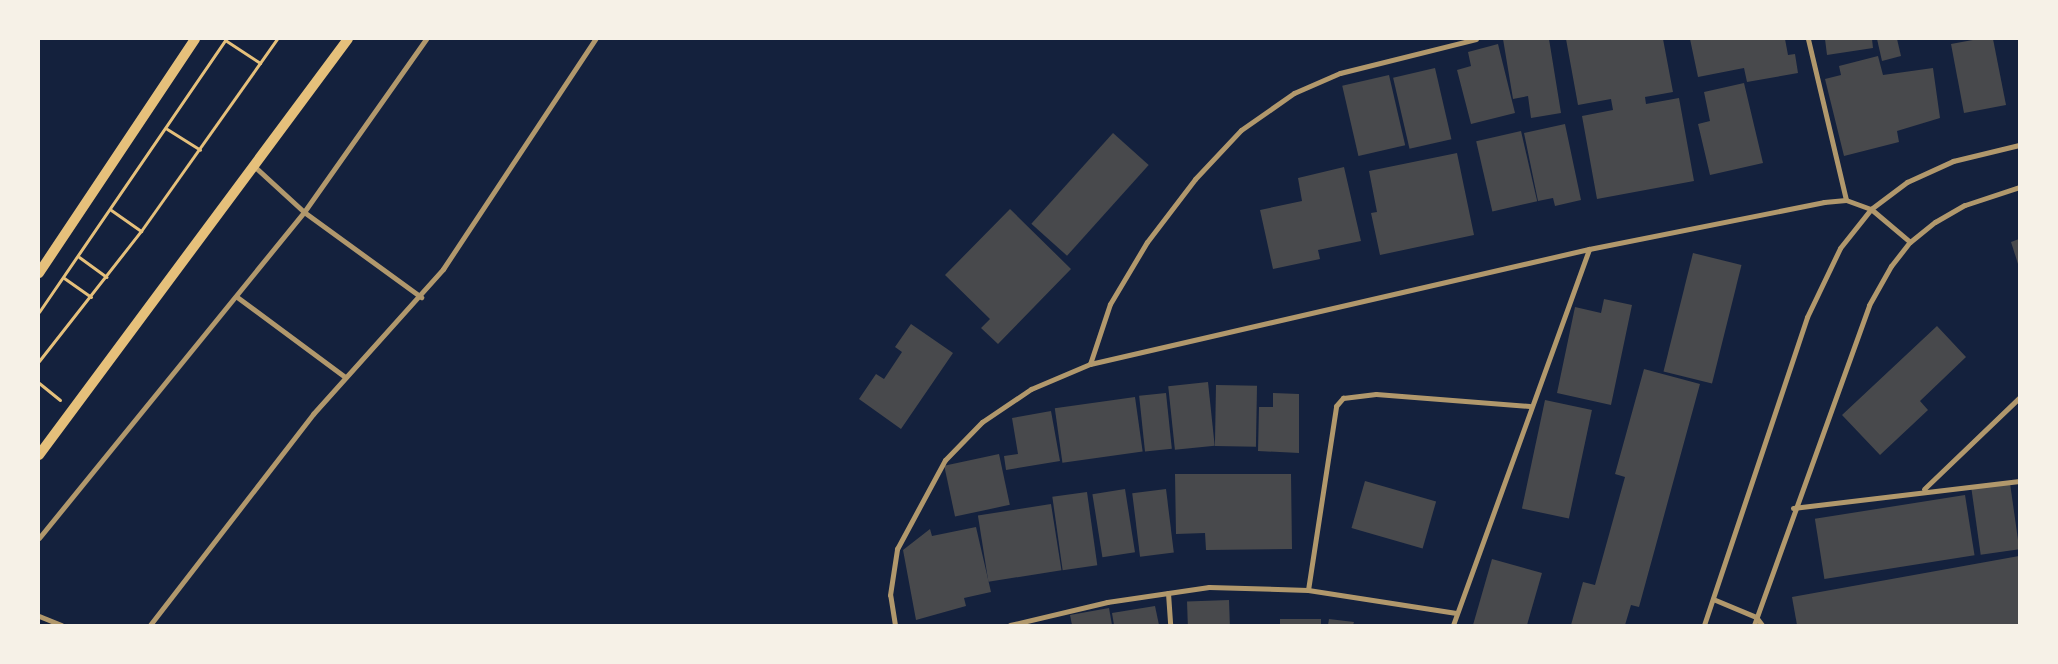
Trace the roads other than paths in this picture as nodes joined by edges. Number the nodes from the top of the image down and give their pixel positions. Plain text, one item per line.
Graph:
1 (195, 39) edge
2 (348, 39) edge
3 (426, 39) edge
4 (595, 39) edge
5 (1476, 39) edge
6 (1808, 39) edge
7 (2019, 146) edge
8 (254, 166) junction
9 (2019, 187) edge
10 (1846, 200) junction
11 (1871, 209) junction
12 (304, 212) junction
13 (1910, 242) junction
14 (1588, 249) junction
15 (39, 273) edge
16 (237, 297) junction
17 (421, 297) junction
18 (1090, 364) junction
19 (345, 376) junction
20 (2019, 398) edge
21 (1530, 406) junction
22 (39, 455) edge
23 (2019, 481) edge
24 (1923, 489) junction
25 (1793, 508) junction
26 (39, 538) edge
27 (1308, 590) junction
28 (1168, 593) junction
29 (1713, 599) junction
30 (1456, 613) junction
31 (39, 616) edge
32 (1756, 617) junction
33 (61, 625) edge
34 (150, 625) edge
35 (894, 625) edge
36 (1010, 625) edge
37 (1170, 625) edge
38 (1453, 625) edge
39 (1704, 625) edge
40 (1754, 625) edge
41 (1762, 625) edge

1 - 15 main road
2 - 8 main road
3 - 12 street
4 - 17 street
5 - 18 street
6 - 10 street
7 - 11 street
8 - 12 street
8 - 22 main road
9 - 13 street
10 - 11 street
10 - 14 street
11 - 13 street
11 - 29 street
12 - 16 street
12 - 17 street
13 - 25 street
14 - 18 street
14 - 21 street
16 - 19 street
16 - 26 street
17 - 19 street
18 - 35 street
19 - 34 street
20 - 24 street
21 - 27 street
21 - 30 street
23 - 24 street
24 - 25 street
25 - 32 street
27 - 28 street
27 - 30 street
28 - 36 street
28 - 37 street
29 - 32 street
29 - 39 street
30 - 38 street
31 - 33 street
32 - 40 street
32 - 41 street

